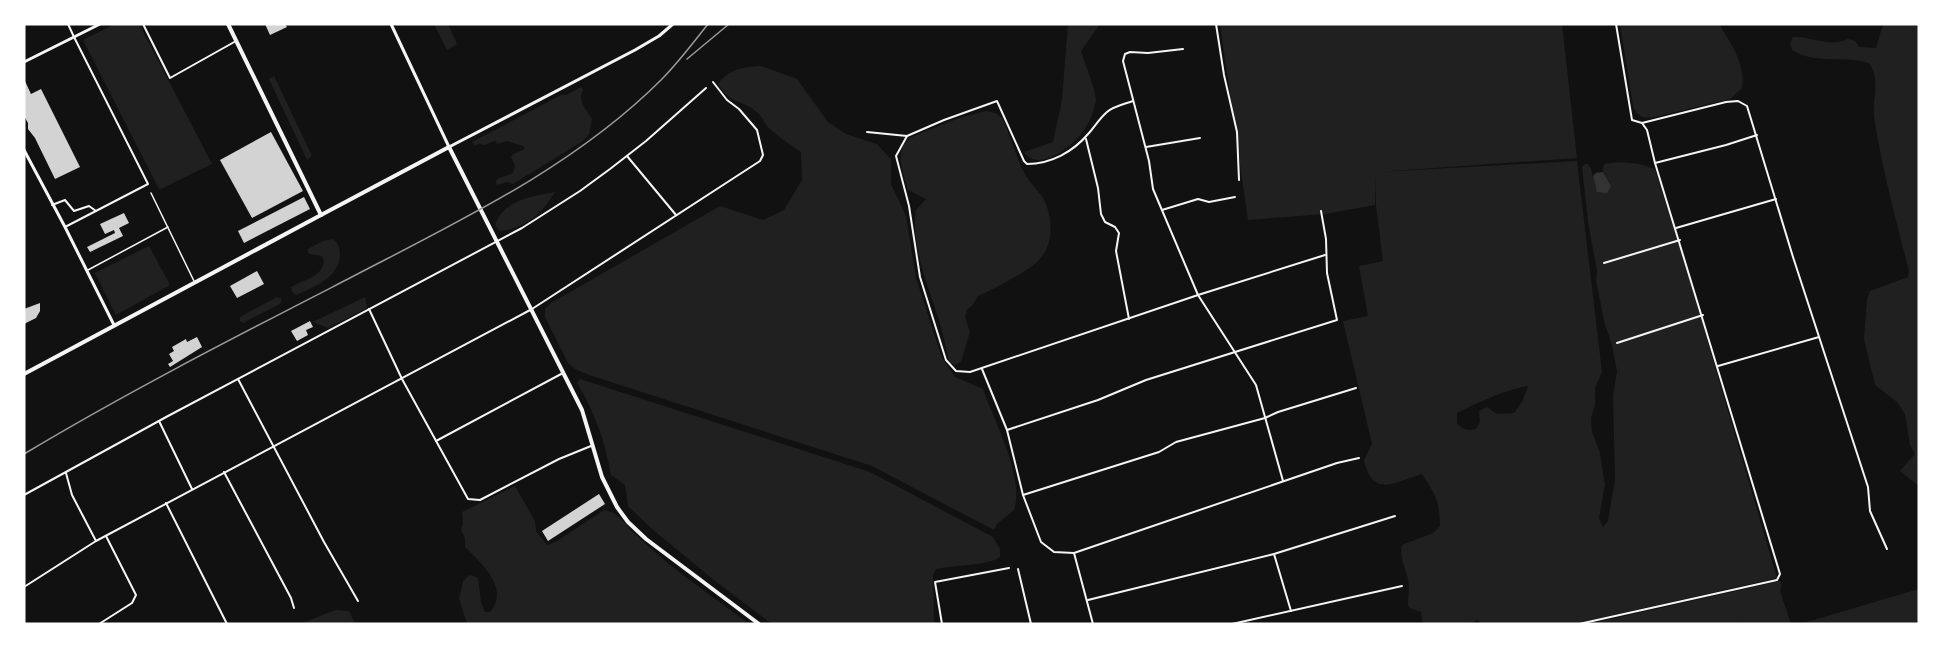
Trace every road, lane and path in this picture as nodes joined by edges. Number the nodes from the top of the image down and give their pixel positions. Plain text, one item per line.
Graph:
1 (68, 24) edge
2 (100, 24) edge
3 (143, 24) edge
4 (228, 24) edge
5 (391, 24) edge
6 (673, 24) edge
7 (1216, 24) edge
8 (1616, 24) edge
9 (74, 37) junction
10 (236, 41) junction
11 (1184, 49) dead end
12 (24, 62) edge
13 (713, 82) dead end
14 (706, 88) dead end
15 (1133, 100) junction
16 (1642, 123) junction
17 (867, 132) dead end
18 (1757, 135) junction
19 (907, 136) junction
20 (1085, 137) junction
21 (1200, 138) dead end
22 (449, 147) junction
23 (1146, 147) junction
24 (24, 150) edge
25 (627, 156) junction
26 (1655, 163) junction
27 (1239, 180) dead end
28 (151, 193) dead end
29 (1236, 197) dead end
30 (1776, 199) junction
31 (52, 205) junction
32 (1162, 210) junction
33 (97, 211) junction
34 (1321, 211) dead end
35 (321, 215) junction
36 (676, 215) junction
37 (65, 227) junction
38 (168, 228) junction
39 (1676, 228) junction
40 (1680, 240) junction
41 (497, 241) junction
42 (1325, 255) junction
43 (1604, 263) dead end
44 (87, 270) junction
45 (194, 282) junction
46 (1198, 295) junction
47 (369, 309) junction
48 (532, 309) junction
49 (1702, 315) junction
50 (1129, 319) junction
51 (114, 325) junction
52 (1819, 338) junction
53 (1617, 343) dead end
54 (1236, 353) junction
55 (1718, 366) junction
56 (982, 368) junction
57 (564, 372) junction
58 (24, 374) edge
59 (238, 379) junction
60 (402, 379) junction
61 (1356, 388) dead end
62 (1265, 418) junction
63 (159, 421) junction
64 (1007, 430) junction
65 (436, 441) junction
66 (593, 445) junction
67 (273, 446) junction
68 (1359, 458) dead end
69 (224, 472) junction
70 (66, 473) junction
71 (1283, 481) junction
72 (192, 489) junction
73 (24, 495) edge
74 (1023, 495) junction
75 (166, 503) junction
76 (1395, 516) dead end
77 (106, 536) junction
78 (96, 541) junction
79 (1887, 549) dead end
80 (1074, 554) junction
81 (1274, 554) junction
82 (1009, 568) dead end
83 (1018, 569) dead end
84 (1402, 586) dead end
85 (24, 587) edge
86 (1088, 600) junction
87 (358, 601) dead end
88 (294, 608) dead end
89 (1291, 611) junction
90 (1248, 622) edge
91 (99, 624) edge
92 (227, 624) edge
93 (759, 624) edge
94 (942, 624) edge
95 (1031, 624) edge
96 (1093, 624) edge
97 (1232, 624) edge
98 (1580, 624) edge

1 - 9 street
2 - 9 street
3 - 10 street
4 - 10 main road
5 - 22 street
6 - 22 street
7 - 27 street
8 - 16 street
9 - 12 street
9 - 33 street
10 - 35 main road
11 - 15 street
13 - 36 street
14 - 25 street
15 - 20 street
15 - 23 street
16 - 18 street
16 - 26 street
17 - 19 street
18 - 26 street
18 - 30 street
19 - 20 street
19 - 56 street
20 - 50 street
21 - 23 street
22 - 35 main road
22 - 41 main road
23 - 32 street
24 - 31 street
25 - 36 street
25 - 41 street
26 - 39 street
28 - 38 lane
29 - 32 street
30 - 39 street
30 - 52 street
31 - 33 street
31 - 37 street
32 - 46 street
33 - 37 street
34 - 42 street
35 - 45 main road
36 - 48 street
37 - 44 street
38 - 44 lane
38 - 45 lane
39 - 40 street
40 - 43 street
40 - 49 street
41 - 47 street
41 - 48 main road
42 - 46 street
42 - 54 street
44 - 51 street
45 - 51 main road
46 - 50 street
46 - 54 street
47 - 59 street
47 - 60 street
48 - 57 main road
48 - 60 street
49 - 53 street
49 - 55 street
50 - 56 street
51 - 58 main road
52 - 55 street
52 - 79 street
54 - 62 street
54 - 64 street
55 - 98 street
56 - 64 street
57 - 65 street
57 - 66 main road
59 - 63 street
59 - 67 street
60 - 65 street
60 - 67 street
61 - 62 street
62 - 71 street
62 - 74 street
63 - 70 street
63 - 72 street
64 - 74 street
65 - 66 street
66 - 93 main road
67 - 69 street
67 - 87 street
68 - 71 street
69 - 72 street
69 - 88 street
70 - 73 street
70 - 78 street
71 - 80 street
72 - 75 street
74 - 80 street
75 - 77 street
75 - 92 street
76 - 81 street
77 - 78 street
77 - 91 street
78 - 85 street
80 - 86 street
81 - 86 street
81 - 89 street
82 - 94 street
83 - 95 street
84 - 89 street
86 - 96 street
89 - 90 street
90 - 97 street

